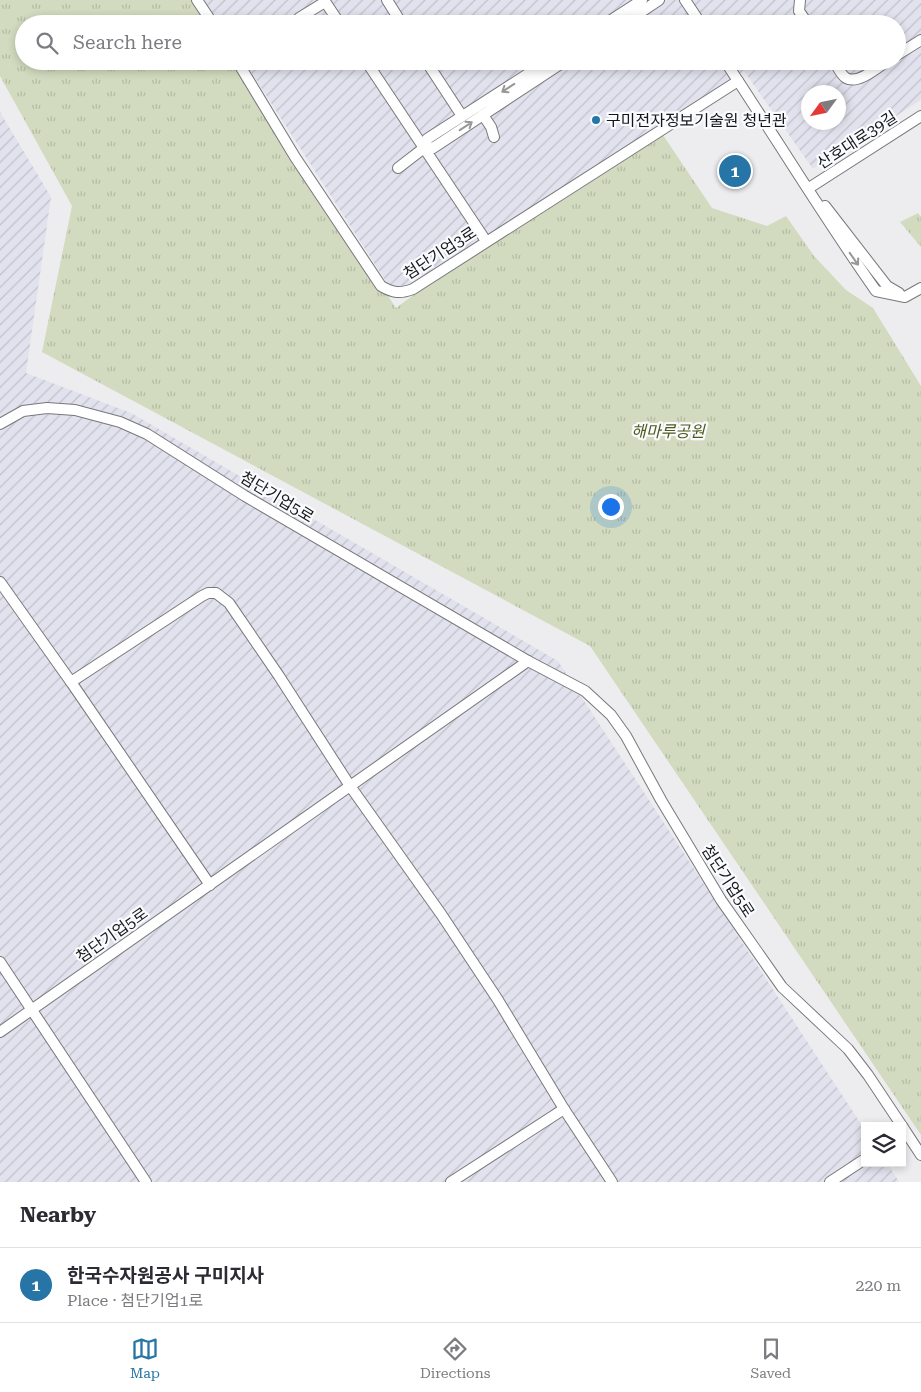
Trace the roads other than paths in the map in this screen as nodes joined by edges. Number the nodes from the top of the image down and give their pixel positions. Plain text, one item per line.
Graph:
1 (197, 0) edge
2 (386, 0) edge
3 (642, 0) edge
4 (659, 0) edge
5 (685, 0) edge
6 (800, 0) edge
7 (324, 1) edge
8 (206, 15) edge
9 (303, 15) edge
10 (334, 15) edge
11 (396, 15) edge
12 (620, 15) edge
13 (636, 15) edge
14 (695, 15) edge
15 (802, 15) edge
16 (921, 40) edge
17 (906, 49) edge
18 (242, 70) edge
19 (372, 70) edge
20 (432, 70) edge
21 (534, 70) edge
22 (552, 70) edge
23 (731, 70) edge
24 (840, 70) edge
25 (873, 70) edge
26 (738, 81) junction
27 (483, 115) junction
28 (462, 116) junction
29 (921, 116) edge
30 (494, 137) dead end
31 (424, 147) junction
32 (398, 168) dead end
33 (809, 188) junction
34 (486, 241) junction
35 (921, 288) edge
36 (0, 424) edge
37 (0, 582) edge
38 (528, 661) junction
39 (71, 682) junction
40 (350, 786) junction
41 (210, 885) junction
42 (0, 962) edge
43 (32, 1010) junction
44 (0, 1032) edge
45 (564, 1109) junction
46 (898, 1122) edge
47 (906, 1134) edge
48 (921, 1155) edge
49 (861, 1162) edge
50 (146, 1182) edge
51 (451, 1182) edge
52 (612, 1182) edge
53 (830, 1182) edge

1 - 8 street
2 - 11 street
3 - 12 street
4 - 13 street
5 - 14 street
6 - 15 street
7 - 9 street
7 - 10 street
16 - 17 street
18 - 34 street, 첨단기업3로
19 - 31 street
20 - 28 street
21 -> 28 street
22 - 27 street
23 - 26 street
24 - 25 street
26 - 33 street
26 - 34 street, 첨단기업3로
27 - 30 street
31 -> 27 street
28 - 31 street
29 - 33 street, 산호대로39길
31 - 32 street
31 - 34 street
33 - 35 street
36 - 38 street, 첨단기업5로
37 - 39 street
38 - 40 street, 첨단기업5로
38 - 46 street, 첨단기업5로
39 - 40 street
39 - 41 street
40 - 41 street, 첨단기업5로
40 - 45 street
41 - 43 street, 첨단기업5로
42 - 43 street
43 - 44 street, 첨단기업5로
43 - 50 street
45 - 51 street
45 - 52 street
47 - 48 street, 첨단기업5로
49 - 53 street

